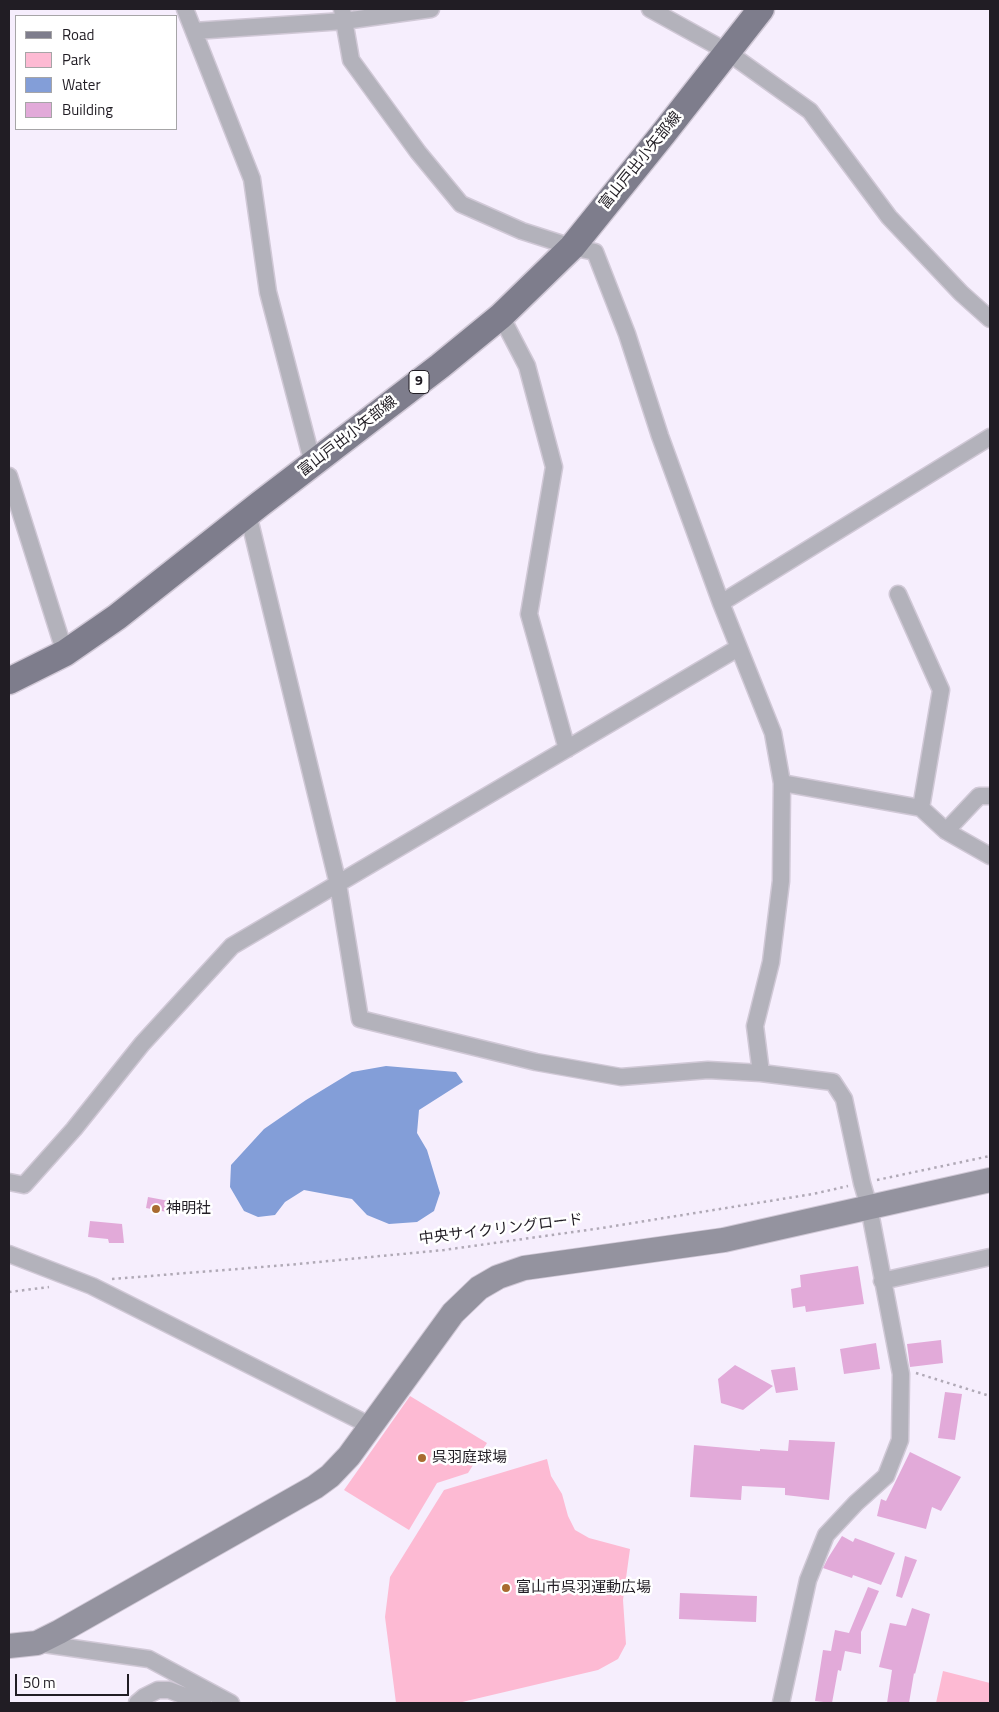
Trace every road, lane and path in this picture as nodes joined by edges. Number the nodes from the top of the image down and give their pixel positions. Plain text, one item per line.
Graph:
1 (185, 9) edge
2 (431, 9) edge
3 (650, 9) edge
4 (761, 9) edge
5 (343, 15) edge
6 (194, 31) junction
7 (726, 51) junction
8 (572, 247) junction
9 (501, 316) junction
10 (990, 319) edge
11 (990, 437) edge
12 (313, 464) junction
13 (9, 476) edge
14 (248, 514) junction
15 (898, 594) dead end
16 (721, 603) junction
17 (738, 648) junction
18 (65, 653) junction
19 (9, 681) edge
20 (567, 749) junction
21 (782, 783) junction
22 (990, 796) edge
23 (921, 808) junction
24 (946, 831) junction
25 (990, 856) edge
26 (338, 884) junction
27 (761, 1073) junction
28 (990, 1156) edge
29 (990, 1180) edge
30 (9, 1182) edge
31 (862, 1183) junction
32 (869, 1208) junction
33 (9, 1254) edge
34 (990, 1258) edge
35 (882, 1281) junction
36 (83, 1282) junction
37 (9, 1292) edge
38 (900, 1368) junction
39 (990, 1396) edge
40 (372, 1426) junction
41 (37, 1643) junction
42 (9, 1646) edge
43 (137, 1703) edge
44 (203, 1703) edge
45 (231, 1703) edge
46 (781, 1703) edge

1 - 6 street
2 - 5 street
3 - 7 street
4 - 7 main road, 富山戸出小矢部線 / 9
5 - 6 street
5 - 8 street
6 - 12 street
7 - 8 main road, 富山戸出小矢部線 / 9
7 - 10 street
8 - 9 main road, 富山戸出小矢部線 / 9
8 - 16 street
9 - 12 main road, 富山戸出小矢部線 / 9
9 - 20 street
11 - 16 street
12 - 14 main road, 富山戸出小矢部線 / 9
13 - 18 street
14 - 18 main road, 富山戸出小矢部線 / 9
14 - 26 street
15 - 23 street
16 - 17 street
17 - 20 street
17 - 21 street
18 - 19 main road, 富山戸出小矢部線 / 9
20 - 26 street
21 - 23 street
21 - 27 street
22 - 24 street
23 - 24 street
24 - 25 street
26 - 27 street
26 - 30 street
27 - 31 street
28 - 31 path, 中央サイクリングロード
29 - 32 street
31 - 32 street
31 - 36 path, 中央サイクリングロード
32 - 35 street
32 - 40 street
33 - 36 street
34 - 35 street
35 - 38 street
36 - 37 path, 中央サイクリングロード
36 - 40 street
38 - 39 path
38 - 46 street
40 - 41 street
41 - 42 street
41 - 45 street
43 - 44 street

